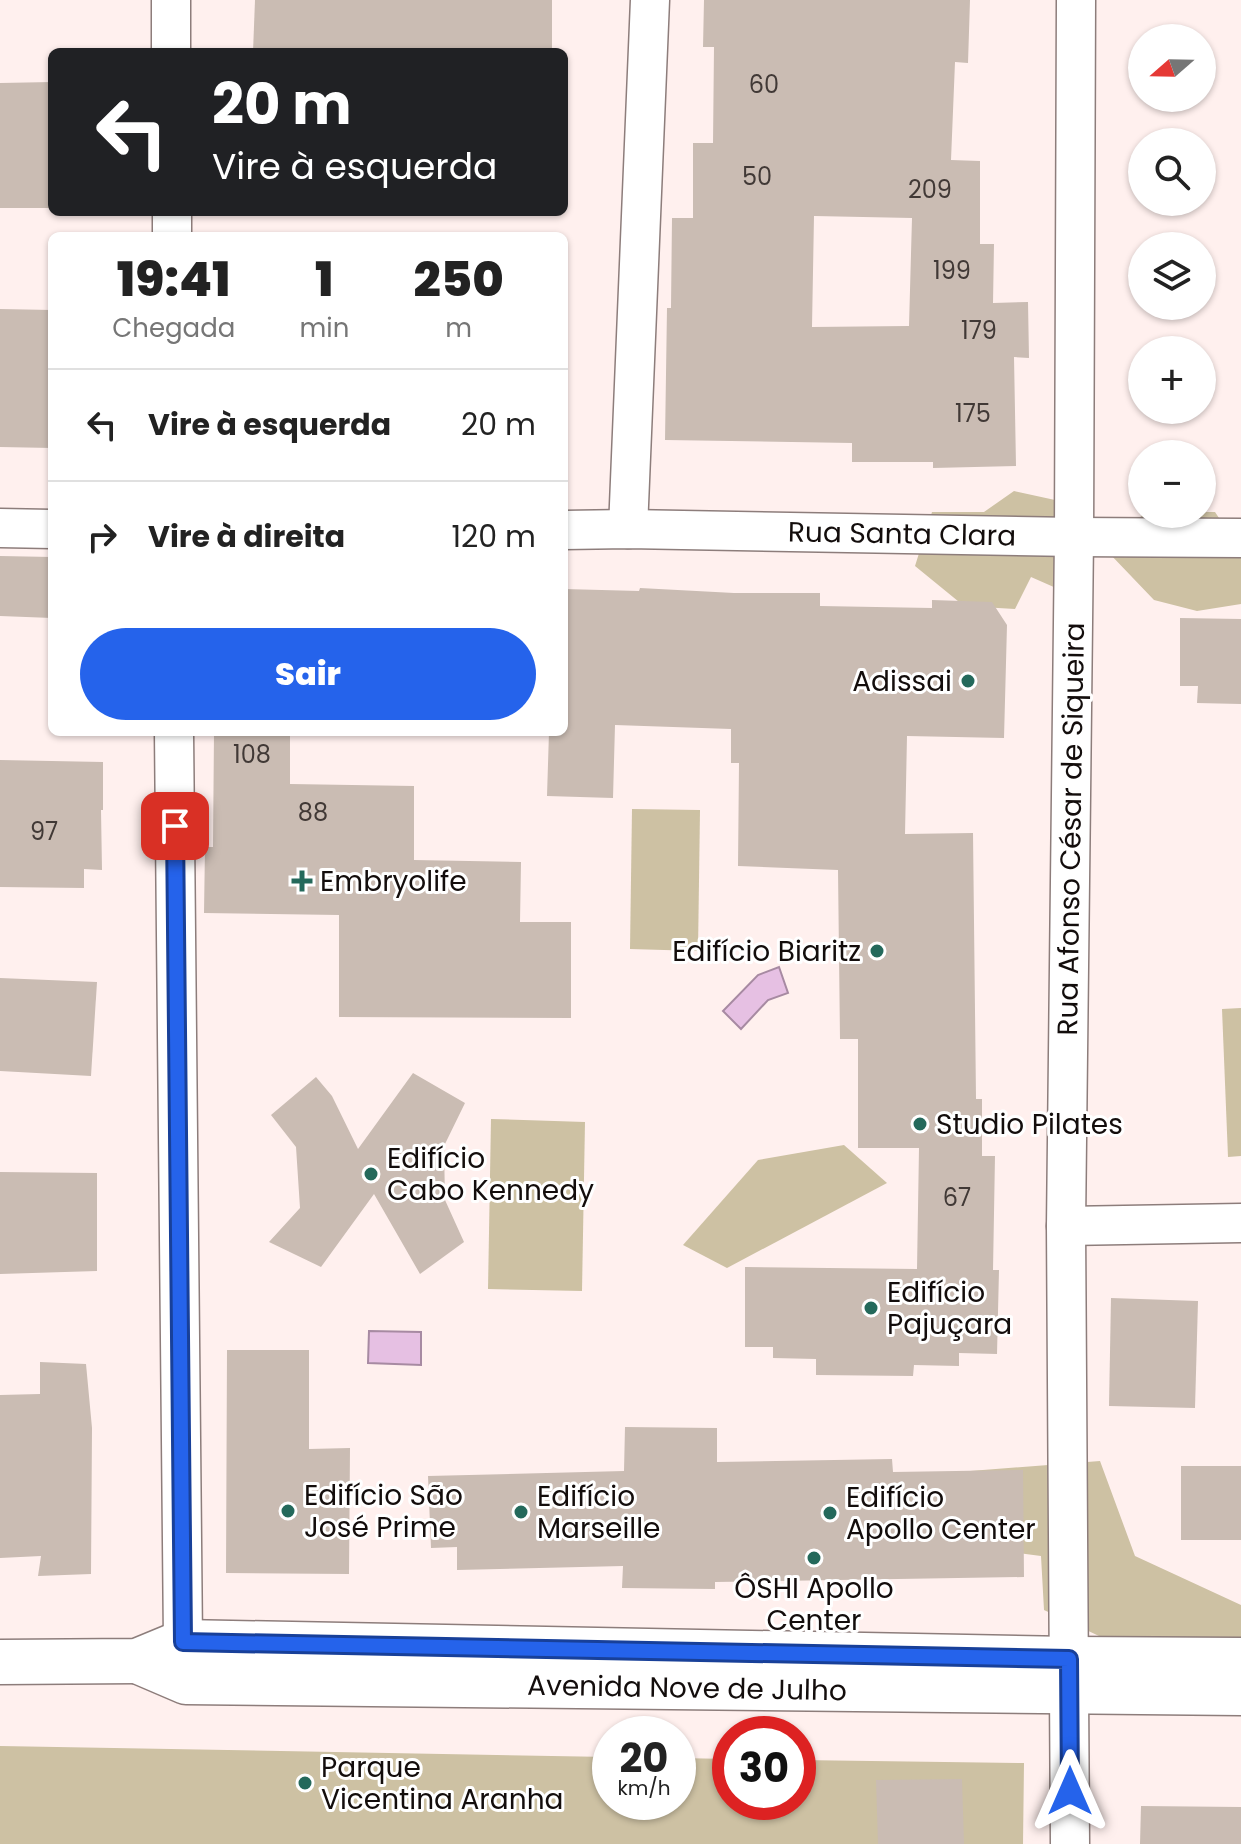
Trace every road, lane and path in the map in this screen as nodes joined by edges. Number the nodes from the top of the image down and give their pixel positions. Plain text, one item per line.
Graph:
1 (171, 0) edge
2 (650, 0) edge
3 (1076, 0) edge
4 (171, 48) edge
5 (0, 528) edge
6 (48, 529) edge
7 (628, 529) junction
8 (568, 530) edge
9 (1074, 537) junction
10 (1241, 538) edge
11 (174, 736) edge
12 (1241, 1223) edge
13 (1066, 1226) junction
14 (1241, 1660) edge
15 (0, 1662) edge
16 (185, 1662) junction
17 (1069, 1675) junction
18 (1241, 1693) edge
19 (1070, 1844) edge

1 - 4 street
2 - 7 street
3 - 9 street, Rua Afonso César de Siqueira
5 - 6 street
7 - 8 street, Rua Santa Clara
7 - 9 street, Rua Santa Clara
9 - 10 street, Rua Santa Clara
9 - 13 street, Rua Afonso César de Siqueira
11 - 16 street
12 - 13 street
13 - 17 street, Rua Afonso César de Siqueira
14 - 17 main road, Avenida Nove de Julho
15 - 16 main road, Avenida Nove de Julho
16 - 17 main road, Avenida Nove de Julho
17 - 18 main road, Avenida Nove de Julho
17 - 19 street, Rua Afonso César de Siqueira

